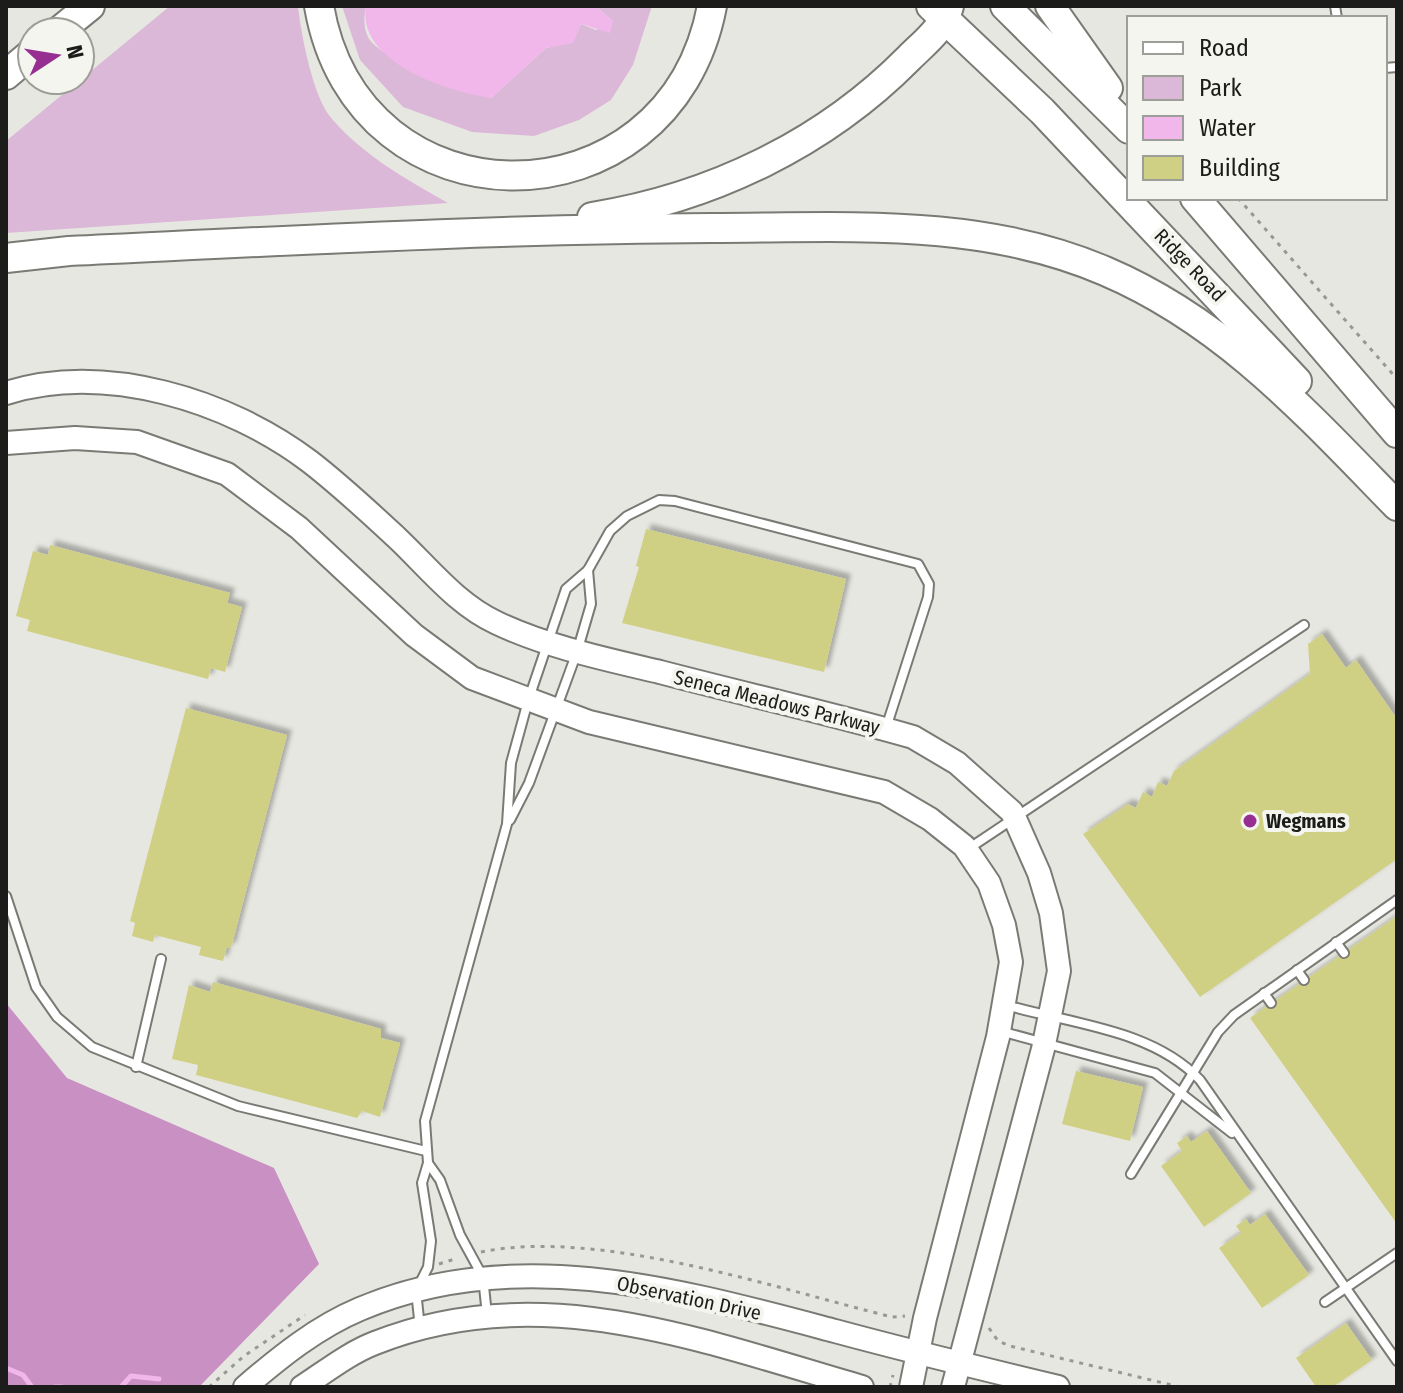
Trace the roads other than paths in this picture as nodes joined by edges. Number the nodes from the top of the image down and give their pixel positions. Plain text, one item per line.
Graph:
1 (319, 6) edge
2 (712, 6) edge
3 (1005, 6) edge
4 (1050, 6) edge
5 (942, 11) edge
6 (1127, 115) edge
7 (1127, 127) edge
8 (1127, 199) edge
9 (1128, 200) edge
10 (1197, 200) edge
11 (520, 229) junction
12 (6, 258) edge
13 (6, 393) edge
14 (1397, 433) edge
15 (6, 443) edge
16 (1397, 506) edge
17 (588, 570) junction
18 (1304, 625) dead end
19 (547, 643) junction
20 (577, 652) junction
21 (528, 701) junction
22 (555, 712) junction
23 (886, 729) junction
24 (1015, 818) junction
25 (507, 824) junction
26 (966, 850) junction
27 (6, 896) edge
28 (1396, 903) edge
29 (1336, 942) junction
30 (1344, 953) dead end
31 (161, 959) dead end
32 (1297, 970) junction
33 (1304, 980) dead end
34 (1264, 993) junction
35 (1271, 1003) dead end
36 (1004, 1005) junction
37 (1050, 1018) junction
38 (999, 1031) junction
39 (1045, 1043) junction
40 (136, 1067) junction
41 (1194, 1073) junction
42 (1182, 1093) junction
43 (1241, 1142) junction
44 (426, 1151) junction
45 (428, 1163) junction
46 (1131, 1174) dead end
47 (1397, 1253) edge
48 (483, 1277) junction
49 (1346, 1288) junction
50 (416, 1291) junction
51 (1325, 1302) dead end
52 (487, 1316) junction
53 (421, 1329) junction
54 (918, 1353) junction
55 (1397, 1361) edge
56 (959, 1364) junction
57 (245, 1387) edge
58 (302, 1387) edge
59 (862, 1387) edge
60 (911, 1387) edge
61 (953, 1387) edge
62 (1058, 1387) edge

1 - 2 highway
3 - 7 highway
4 - 6 highway
5 - 8 highway, Ridge Road
5 - 11 highway
9 - 16 highway, Ridge Road
10 - 14 highway
11 - 12 highway
11 - 16 highway
13 - 19 street, Seneca Meadows Parkway
15 - 21 street
17 - 19 lane
17 - 20 lane
17 - 23 lane
18 - 24 lane
19 - 20 street, Seneca Meadows Parkway
19 - 21 lane
20 - 22 lane
20 - 23 street, Seneca Meadows Parkway
21 - 22 street
21 - 25 lane
22 - 25 lane
22 - 26 street
23 - 24 street, Seneca Meadows Parkway
24 - 26 lane
24 - 37 street, Seneca Meadows Parkway
25 - 44 lane
26 - 36 street
27 - 40 lane
28 - 29 lane
29 - 30 lane
29 - 32 lane
31 - 40 lane
32 - 33 lane
32 - 34 lane
34 - 35 lane
34 - 41 lane
36 - 37 lane
36 - 38 street
37 - 39 street, Seneca Meadows Parkway
37 - 41 lane
38 - 39 lane
38 - 54 street
39 - 42 lane
39 - 56 street, Seneca Meadows Parkway
40 - 44 lane
41 - 42 lane
41 - 43 lane
42 - 43 lane
42 - 46 lane
43 - 49 lane
44 - 45 lane
45 - 48 lane
45 - 50 lane
47 - 49 lane
48 - 50 street, Observation Drive
48 - 52 lane
48 - 54 street, Observation Drive
49 - 51 lane
49 - 55 lane
50 - 53 lane
50 - 57 street, Observation Drive
52 - 53 street, Observation Drive
52 - 59 street, Observation Drive
53 - 58 street, Observation Drive
54 - 56 street, Observation Drive
54 - 60 street
56 - 61 street, Seneca Meadows Parkway
56 - 62 street, Observation Drive

